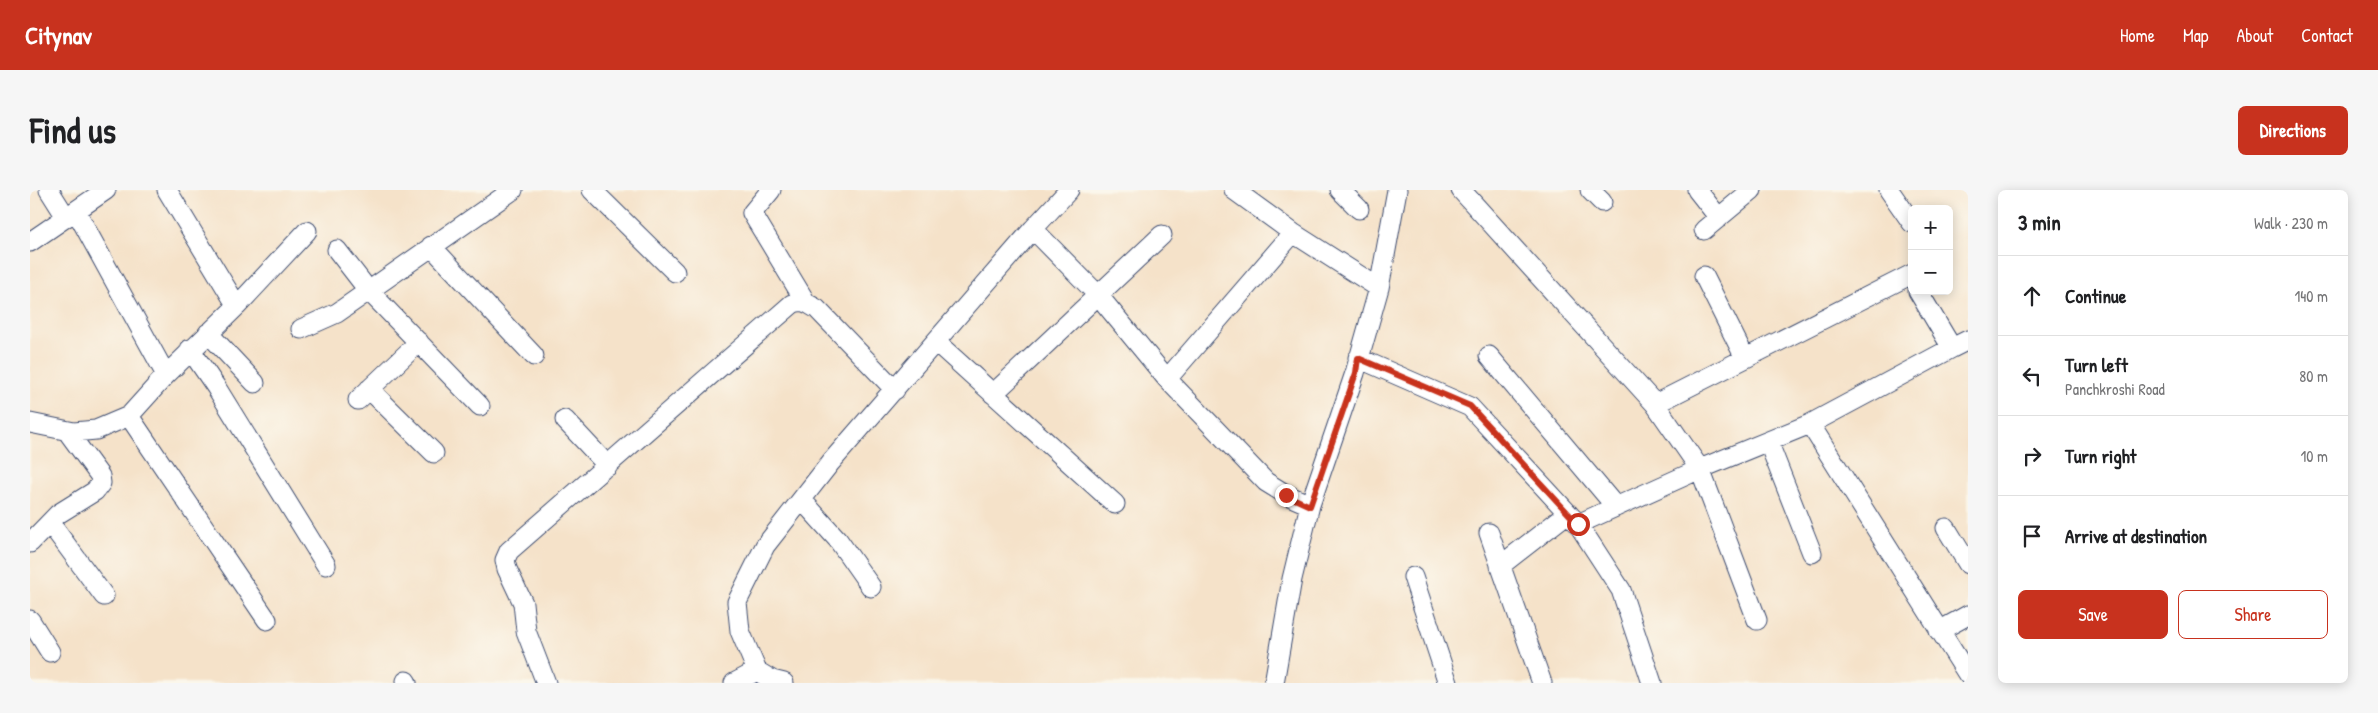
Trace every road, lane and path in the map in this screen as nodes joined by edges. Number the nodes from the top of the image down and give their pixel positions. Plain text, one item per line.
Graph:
1 (49, 190) edge
2 (106, 190) edge
3 (167, 190) edge
4 (513, 190) edge
5 (592, 190) edge
6 (771, 190) edge
7 (1234, 190) edge
8 (1340, 190) edge
9 (1397, 190) edge
10 (1461, 190) edge
11 (1698, 190) edge
12 (1752, 190) edge
13 (1889, 190) edge
14 (1064, 191) edge
15 (1359, 209) dead end
16 (71, 214) junction
17 (1908, 217) edge
18 (1720, 218) junction
19 (1034, 229) junction
20 (1704, 230) dead end
21 (307, 231) dead end
22 (1293, 233) junction
23 (1162, 235) dead end
24 (30, 242) edge
25 (431, 246) junction
26 (337, 250) dead end
27 (675, 272) dead end
28 (1704, 276) dead end
29 (1908, 283) edge
30 (1379, 288) junction
31 (368, 290) junction
32 (1098, 295) junction
33 (1923, 295) edge
34 (805, 301) junction
35 (236, 306) junction
36 (301, 329) dead end
37 (208, 333) junction
38 (419, 342) junction
39 (937, 343) junction
40 (1960, 344) edge
41 (190, 349) junction
42 (534, 356) dead end
43 (1490, 356) dead end
44 (1358, 358) junction
45 (1745, 358) junction
46 (166, 375) junction
47 (1167, 379) junction
48 (255, 383) dead end
49 (895, 390) junction
50 (993, 394) junction
51 (1655, 404) junction
52 (480, 406) dead end
53 (129, 416) junction
54 (565, 420) dead end
55 (30, 423) edge
56 (1810, 424) junction
57 (67, 431) junction
58 (1768, 441) junction
59 (434, 453) dead end
60 (608, 466) junction
61 (1700, 469) junction
62 (802, 500) junction
63 (1115, 504) dead end
64 (1310, 506) junction
65 (1616, 507) junction
66 (1573, 519) junction
67 (50, 523) junction
68 (1946, 528) dead end
69 (1489, 533) dead end
70 (30, 543) edge
71 (1812, 553) dead end
72 (1968, 564) edge
73 (326, 565) dead end
74 (1500, 566) junction
75 (1413, 577) dead end
76 (872, 587) dead end
77 (104, 596) dead end
78 (1968, 615) edge
79 (30, 620) edge
80 (267, 620) dead end
81 (1757, 620) dead end
82 (1939, 631) junction
83 (50, 652) dead end
84 (757, 670) junction
85 (1968, 675) edge
86 (1646, 681) edge
87 (546, 683) edge
88 (734, 683) edge
89 (784, 683) edge
90 (1274, 683) edge
91 (1448, 683) edge
92 (1542, 683) edge

1 - 16 street
2 - 16 street
3 - 35 street
4 - 25 street
5 - 27 street
6 - 34 street
7 - 22 street
8 - 15 street
9 - 30 street
10 - 51 street
11 - 18 street
12 - 18 street
13 - 17 street
14 - 19 street
16 - 24 street
16 - 46 street
18 - 20 street
19 - 32 street
19 - 39 street
21 - 35 street
22 - 30 street
22 - 47 street
23 - 32 street
25 - 31 street
25 - 42 street
26 - 31 street
28 - 45 street
29 - 45 street
30 - 44 street
31 - 36 street
31 - 38 street
32 - 47 street
32 - 50 street
33 - 40 street
34 - 49 street
34 - 60 street
35 - 37 street
37 - 41 street
37 - 48 street
38 - 52 street
38 - 59 street
39 - 49 street
39 - 50 street
40 - 56 street
41 - 46 street
41 - 73 street
43 - 65 street
44 - 64 street
44 - 66 street
45 - 51 street
46 - 53 street
47 - 64 street
49 - 62 street
50 - 63 street
51 - 61 street
53 - 57 street
53 - 80 street
54 - 60 street
55 - 57 street
56 - 58 street
56 - 82 street
57 - 67 street
58 - 61 street
58 - 71 street
60 - 87 street
61 - 65 street
61 - 81 street
62 - 76 street
62 - 84 street
64 - 90 street
65 - 66 street
66 - 74 street
66 - 86 street
67 - 70 street
67 - 77 street
68 - 72 street
69 - 74 street
74 - 92 street
75 - 91 street
78 - 82 street
79 - 83 street
82 - 85 street
84 - 88 street
84 - 89 street

